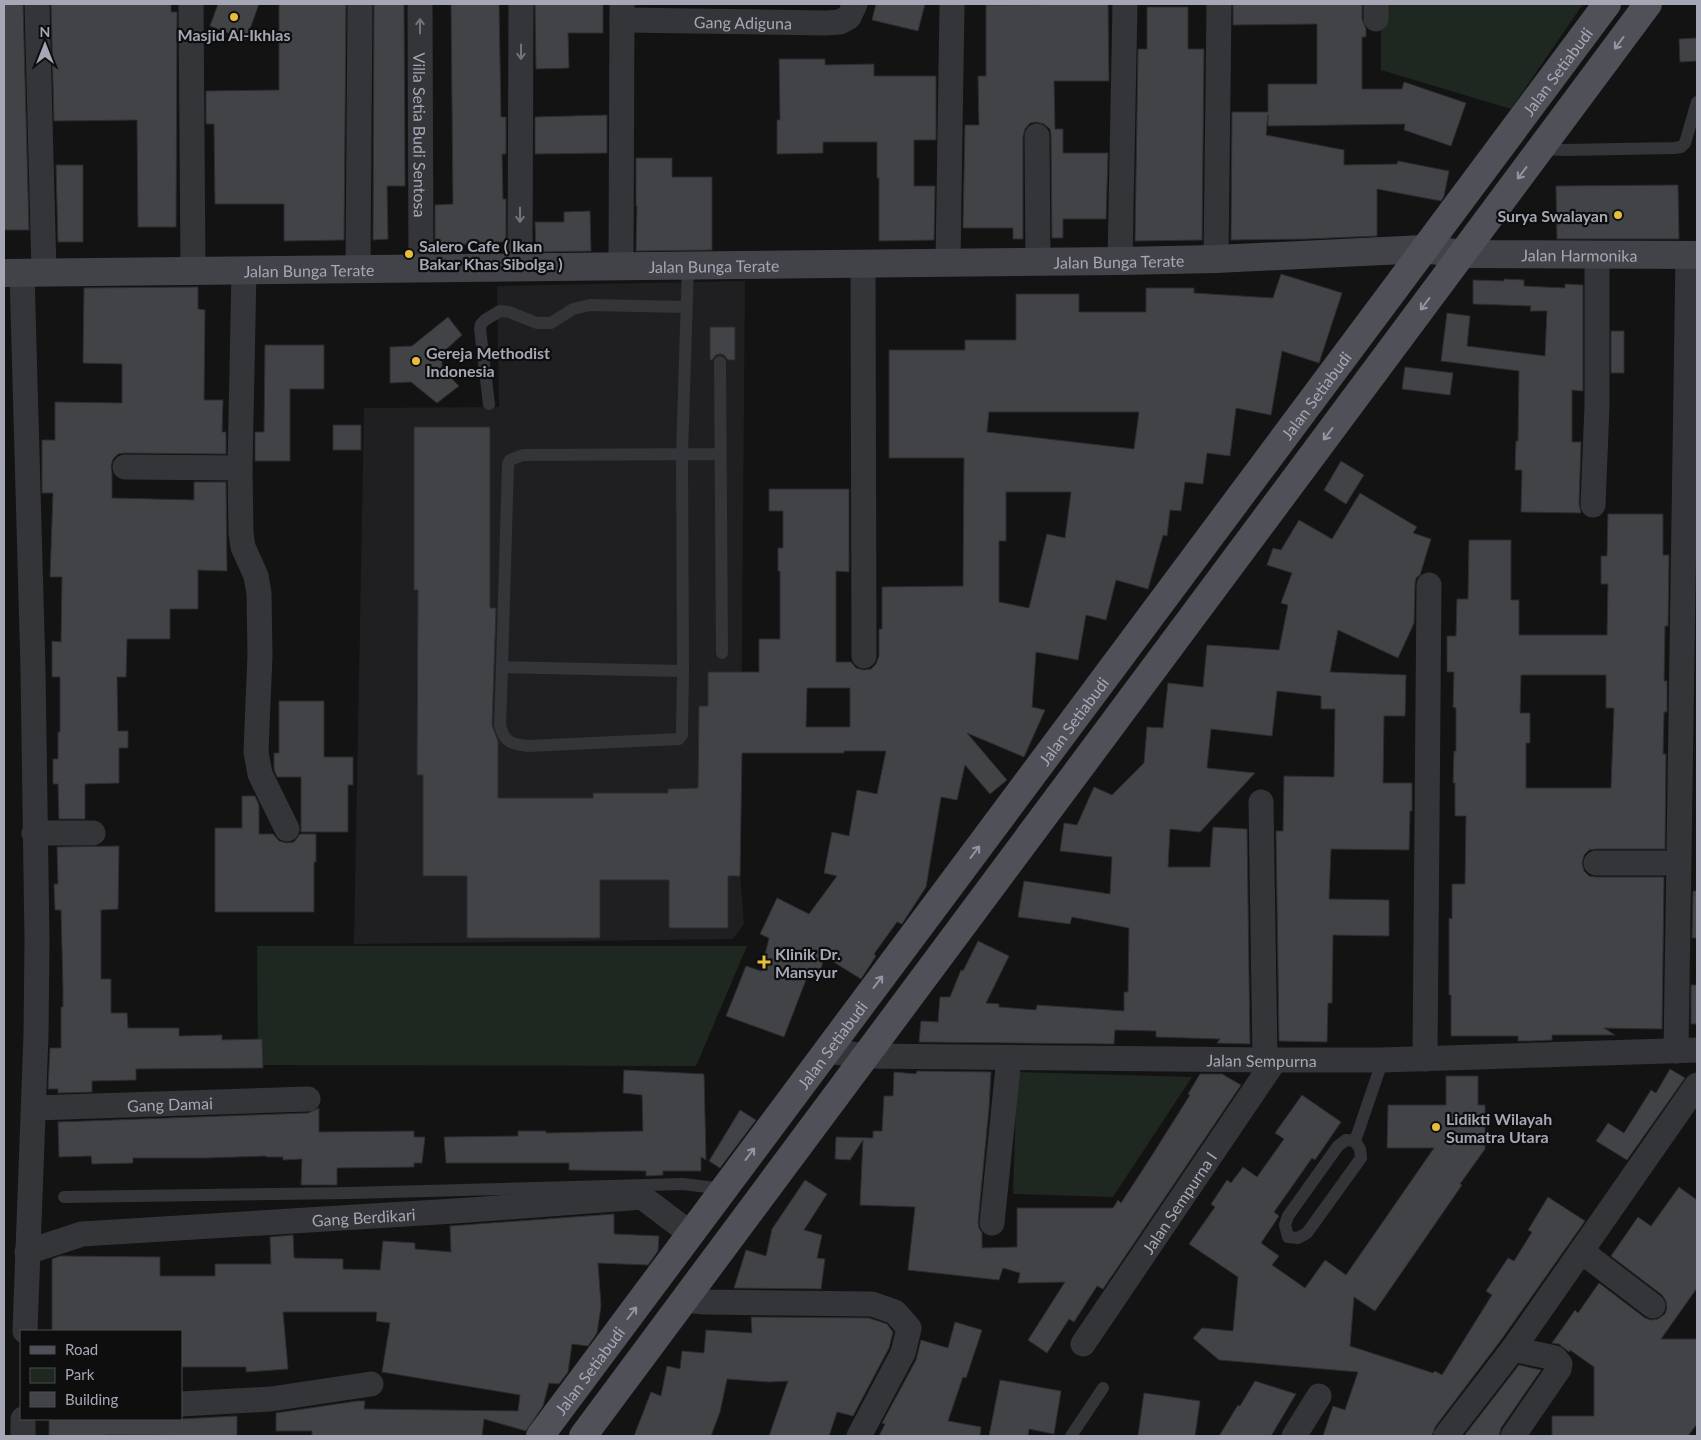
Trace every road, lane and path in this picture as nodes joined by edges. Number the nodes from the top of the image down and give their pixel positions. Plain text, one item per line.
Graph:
1 (37, 4) edge
2 (192, 4) edge
3 (360, 4) edge
4 (420, 4) edge
5 (521, 4) edge
6 (855, 4) edge
7 (952, 4) edge
8 (1125, 4) edge
9 (1219, 4) edge
10 (1607, 4) edge
11 (1648, 4) edge
12 (622, 12) edge
13 (1697, 102) edge
14 (1037, 136) dead end
15 (1540, 148) junction
16 (1424, 249) junction
17 (1462, 254) junction
18 (1597, 255) junction
19 (1692, 255) edge
20 (1216, 259) junction
21 (1038, 262) junction
22 (1120, 262) junction
23 (948, 263) junction
24 (863, 264) junction
25 (688, 265) junction
26 (621, 266) junction
27 (520, 267) junction
28 (358, 268) junction
29 (421, 268) junction
30 (193, 270) junction
31 (244, 270) junction
32 (23, 273) edge
33 (686, 307) junction
34 (720, 362) dead end
35 (489, 404) dead end
36 (682, 454) junction
37 (720, 454) junction
38 (126, 467) dead end
39 (240, 468) junction
40 (1593, 506) dead end
41 (1429, 585) dead end
42 (722, 653) dead end
43 (864, 656) dead end
44 (502, 666) junction
45 (683, 671) junction
46 (1261, 802) dead end
47 (287, 829) dead end
48 (34, 833) junction
49 (93, 833) dead end
50 (1596, 863) dead end
51 (1678, 863) junction
52 (1686, 1050) edge
53 (827, 1051) junction
54 (866, 1056) junction
55 (1009, 1058) junction
56 (1425, 1059) junction
57 (1270, 1060) junction
58 (1381, 1060) junction
59 (1697, 1085) edge
60 (308, 1099) dead end
61 (34, 1108) junction
62 (1355, 1141) junction
63 (725, 1189) junction
64 (64, 1197) dead end
65 (992, 1223) dead end
66 (691, 1234) junction
67 (1580, 1251) junction
68 (27, 1252) junction
69 (684, 1300) junction
70 (1653, 1306) dead end
71 (25, 1330) edge
72 (1083, 1344) dead end
73 (1513, 1349) junction
74 (371, 1384) dead end
75 (1103, 1388) dead end
76 (1320, 1396) dead end
77 (182, 1404) edge
78 (23, 1420) edge
79 (23, 1436) edge
80 (540, 1436) edge
81 (583, 1436) edge
82 (858, 1436) edge
83 (1071, 1436) edge
84 (1294, 1436) edge
85 (1446, 1436) edge
86 (1513, 1436) edge

1 - 32 street
2 - 30 street
3 - 28 street
29 -> 4 street, Villa Setia Budi Sentosa
5 -> 27 street
6 - 12 street, Gang Adiguna
7 - 23 street
8 - 22 street
9 - 20 street
10 - 16 main road, Jalan Setiabudi
11 -> 15 main road, Jalan Setiabudi
12 - 26 street
13 - 15 lane
14 - 21 street
15 -> 17 main road, Jalan Setiabudi
16 - 17 street, Jalan Harmonika
16 - 20 street, Jalan Bunga Terate
53 -> 16 main road, Jalan Setiabudi
17 - 18 street, Jalan Harmonika
17 -> 54 main road, Jalan Setiabudi
18 - 19 street, Jalan Harmonika
18 - 40 street
19 - 51 street
20 - 22 street, Jalan Bunga Terate
21 - 22 street, Jalan Bunga Terate
21 - 23 street, Jalan Bunga Terate
23 - 24 street, Jalan Bunga Terate
24 - 25 street, Jalan Bunga Terate
24 - 43 street
25 - 26 street, Jalan Bunga Terate
25 - 33 lane
26 - 27 street, Jalan Bunga Terate
27 - 29 street, Jalan Bunga Terate
28 - 29 street, Jalan Bunga Terate
28 - 31 street, Jalan Bunga Terate
30 - 31 street, Jalan Bunga Terate
30 - 32 street, Jalan Bunga Terate
31 - 39 street
32 - 48 street
33 - 35 lane
33 - 36 lane
34 - 37 lane
36 - 37 lane
36 - 44 lane
36 - 45 lane
37 - 42 lane
38 - 39 street
39 - 47 street
41 - 56 street
44 - 45 lane
44 - 45 lane
46 - 57 street
48 - 49 street
48 - 61 street
50 - 51 street
51 - 52 street
52 - 56 street, Jalan Sempurna
53 - 54 street, Jalan Sempurna
63 -> 53 main road, Jalan Setiabudi
54 - 55 street, Jalan Sempurna
54 - 69 main road, Jalan Setiabudi
55 - 57 street, Jalan Sempurna
55 - 65 street
56 - 58 street, Jalan Sempurna
57 - 58 street, Jalan Sempurna
57 - 72 street, Jalan Sempurna I
58 - 62 lane
59 - 67 street
60 - 61 street, Gang Damai
61 - 68 street
62 - 62 lane
63 - 64 lane
63 - 66 main road, Jalan Setiabudi
66 - 68 street, Gang Berdikari
80 -> 66 main road, Jalan Setiabudi
67 - 70 street
67 - 73 street
68 - 71 street
69 - 81 main road, Jalan Setiabudi
69 - 82 street
73 - 85 street
73 - 86 street
74 - 77 street
75 - 83 lane
76 - 84 street
78 - 79 street

